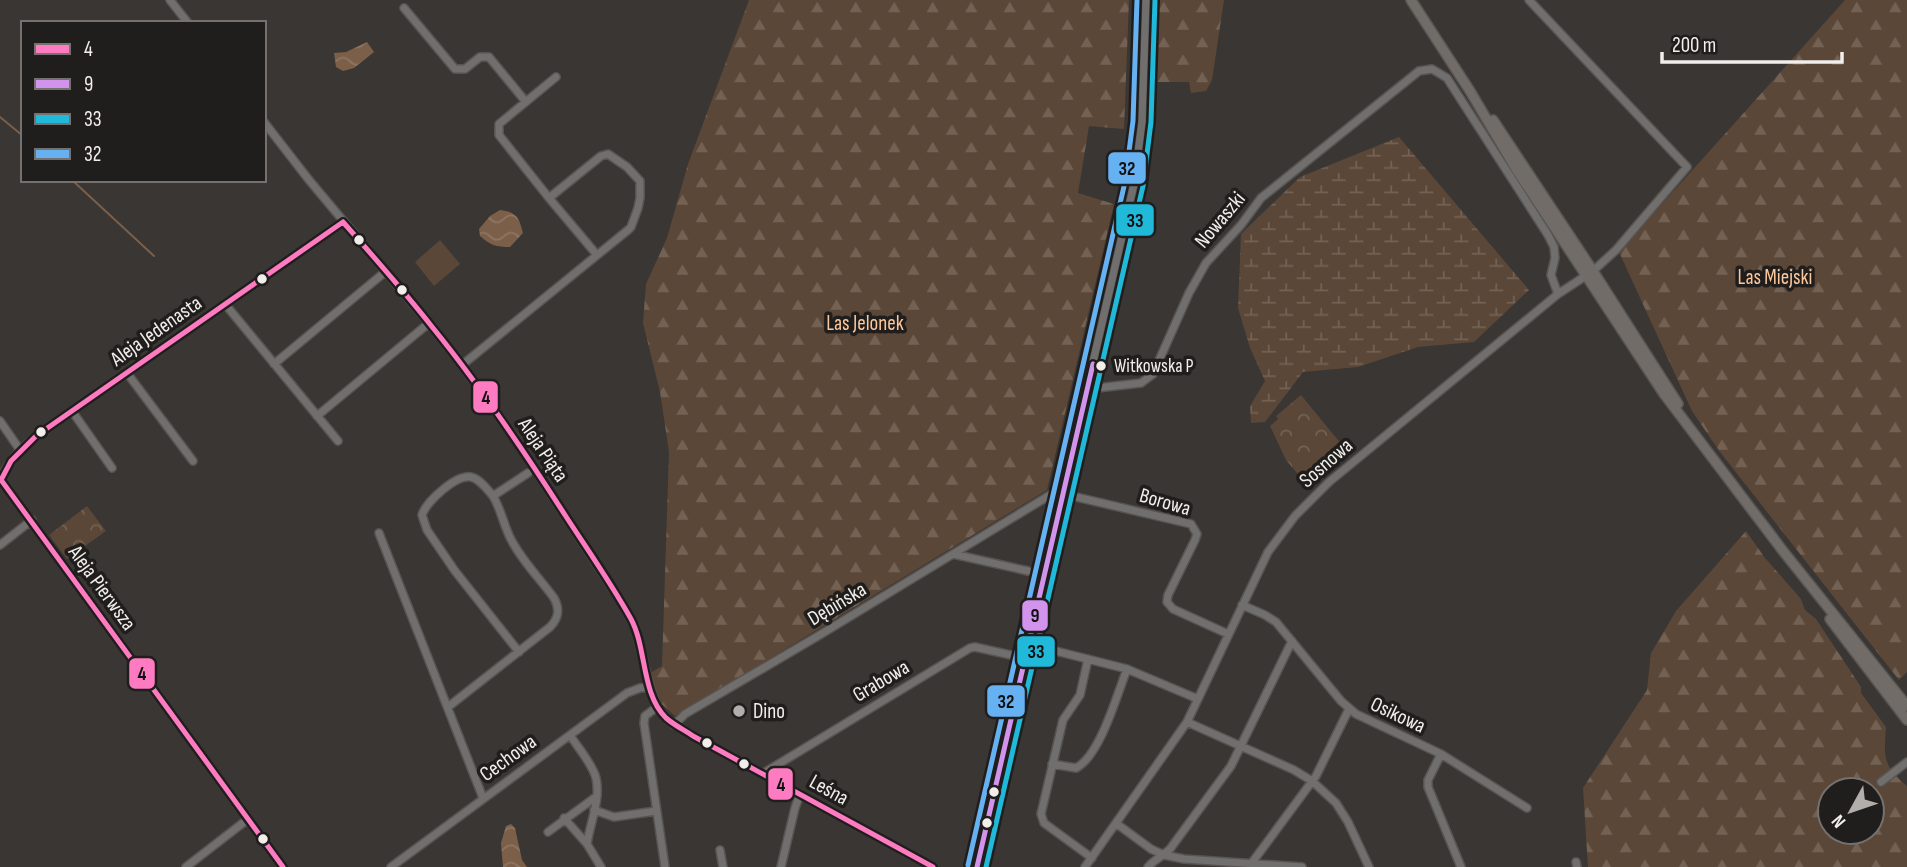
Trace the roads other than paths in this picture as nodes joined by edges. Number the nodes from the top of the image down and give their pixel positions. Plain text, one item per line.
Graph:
1 (170, 0) edge
2 (1146, 0) edge
3 (1411, 0) edge
4 (1530, 0) edge
5 (404, 8) dead end
6 (186, 21) edge
7 (556, 76) dead end
8 (526, 102) junction
9 (266, 124) edge
10 (549, 198) junction
11 (344, 222) junction
12 (597, 256) junction
13 (386, 272) junction
14 (1589, 273) junction
15 (1558, 294) junction
16 (225, 304) junction
17 (429, 323) junction
18 (274, 365) junction
19 (462, 366) junction
20 (127, 373) junction
21 (1085, 397) junction
22 (72, 411) junction
23 (317, 416) junction
24 (0, 421) edge
25 (338, 441) dead end
26 (20, 450) junction
27 (193, 461) dead end
28 (111, 468) dead end
29 (528, 473) dead end
30 (0, 480) edge
31 (1062, 493) junction
32 (493, 496) junction
33 (32, 520) junction
34 (379, 533) dead end
35 (0, 545) edge
36 (1783, 551) junction
37 (952, 554) junction
38 (1028, 571) dead end
39 (1242, 605) junction
40 (1228, 634) junction
41 (1292, 641) junction
42 (1028, 644) junction
43 (519, 652) junction
44 (1024, 658) junction
45 (1088, 659) junction
46 (1127, 669) junction
47 (650, 687) junction
48 (1198, 699) junction
49 (1907, 706) edge
50 (448, 707) junction
51 (657, 707) junction
52 (1349, 709) junction
53 (1907, 720) edge
54 (1187, 722) junction
55 (674, 725) junction
56 (570, 736) junction
57 (1240, 747) junction
58 (1441, 754) junction
59 (1907, 762) edge
60 (1052, 764) junction
61 (762, 774) junction
62 (1886, 778) edge
63 (1312, 781) junction
64 (800, 794) junction
65 (597, 796) junction
66 (483, 798) junction
67 (1527, 808) dead end
68 (594, 810) junction
69 (656, 811) junction
70 (565, 818) junction
71 (248, 819) junction
72 (1117, 824) junction
73 (548, 832) dead end
74 (587, 844) junction
75 (720, 850) dead end
76 (1164, 855) junction
77 (1091, 858) junction
78 (1251, 864) junction
79 (187, 867) edge
80 (283, 867) edge
81 (391, 867) edge
82 (601, 867) edge
83 (665, 867) edge
84 (723, 867) edge
85 (781, 867) edge
86 (933, 867) edge
87 (977, 867) edge
88 (1085, 867) edge
89 (1148, 867) edge
90 (1302, 867) edge
91 (1369, 867) edge
92 (1461, 867) edge

1 - 6 street
2 - 21 street
3 - 14 main road
4 - 14 street, Sosnowa
5 - 8 street
7 - 8 street
8 - 10 street
9 - 11 street, Aleja Piąta
10 - 12 street
10 - 12 street
11 - 13 street, Aleja Piąta
11 - 16 street, Aleja Jedenasta
12 - 19 street
13 - 17 street, Aleja Piąta
13 - 18 street
14 - 15 street, Sosnowa
14 - 36 main road
15 - 21 street, Nowaszki
15 - 39 street, Sosnowa
16 - 18 street
16 - 20 street, Aleja Jedenasta
17 - 19 street, Aleja Piąta
17 - 23 street
18 - 23 street
19 - 47 street, Aleja Piąta
20 - 22 street, Aleja Jedenasta
20 - 27 street
21 - 31 street
22 - 26 street, Aleja Jedenasta
22 - 28 street
23 - 25 street
24 - 26 street
26 - 30 street, Aleja Jedenasta
29 - 32 street
30 - 33 street, Aleja Pierwsza
31 - 37 street, Dębińska
31 - 40 street, Borowa
31 - 42 street
32 - 43 street
32 - 43 street
33 - 35 street
33 - 71 street, Aleja Pierwsza
34 - 50 street
36 - 49 main road
36 - 53 main road
37 - 38 street
37 - 55 street, Dębińska
39 - 40 street, Sosnowa
39 - 41 street, Osikowa
40 - 48 street, Sosnowa
41 - 52 street, Osikowa
41 - 57 street
42 - 44 street
42 - 45 street
43 - 50 street
44 - 61 street, Grabowa
44 - 87 street
45 - 46 street
45 - 60 street
46 - 48 street
46 - 60 street
47 - 51 street, Leśna
47 - 56 street, Cechowa
48 - 54 street, Sosnowa
50 - 66 street
51 - 55 street, Leśna
51 - 69 street
52 - 58 street, Osikowa
52 - 63 street
54 - 57 street
54 - 72 street, Sosnowa
55 - 61 street, Leśna
56 - 65 street
56 - 66 street, Cechowa
57 - 63 street
57 - 76 street
58 - 67 street, Osikowa
58 - 92 street
59 - 62 street
60 - 77 street
61 - 64 street, Leśna
63 - 78 street
63 - 91 street
64 - 85 street
64 - 86 street, Leśna
65 - 68 street
65 - 70 street
66 - 81 street, Cechowa
68 - 69 street
68 - 74 street
69 - 83 street
70 - 73 street
70 - 74 street
71 - 79 street
71 - 80 street, Aleja Pierwsza
72 - 76 street
72 - 77 street, Sosnowa
74 - 82 street
75 - 84 street
76 - 78 street
76 - 89 street
77 - 88 street, Sosnowa
78 - 90 street

